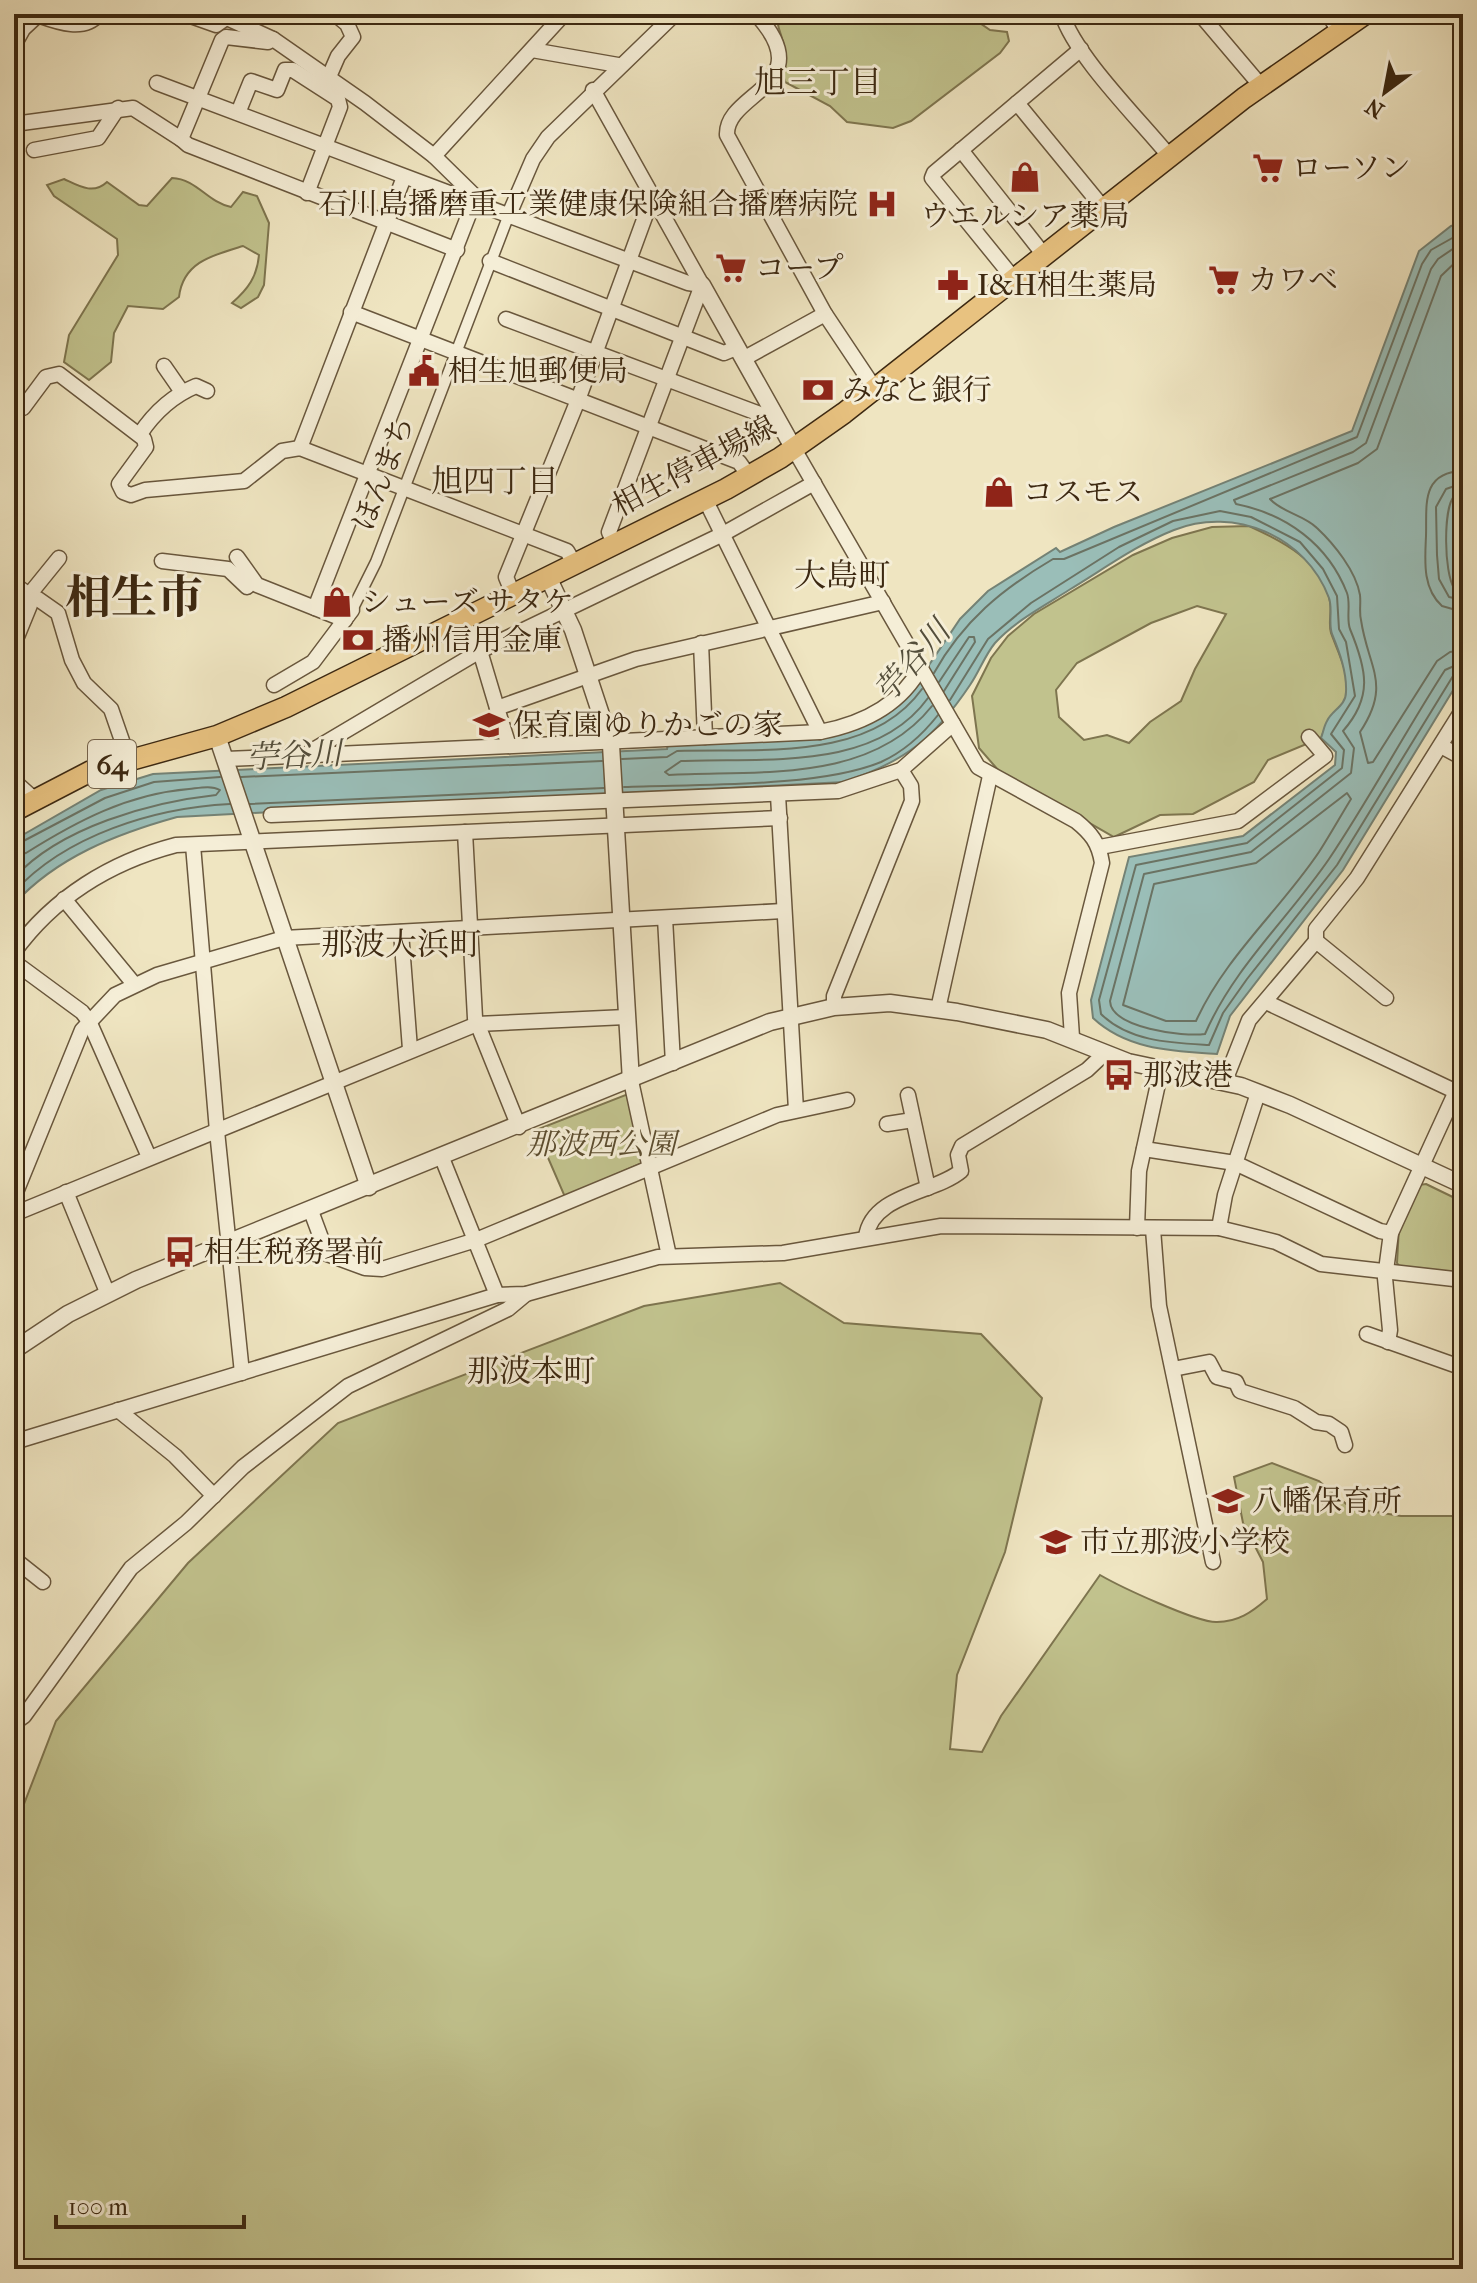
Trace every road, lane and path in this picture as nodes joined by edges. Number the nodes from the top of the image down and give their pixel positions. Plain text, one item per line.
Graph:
1 (99, 14) edge
2 (185, 14) edge
3 (335, 14) edge
4 (564, 14) edge
5 (675, 14) edge
6 (756, 14) edge
7 (1062, 14) edge
8 (1200, 14) edge
9 (1365, 14) edge
10 (36, 15) edge
11 (222, 16) edge
12 (1333, 23) edge
13 (273, 39) junction
14 (14, 45) edge
15 (1081, 49) junction
16 (532, 50) junction
17 (618, 65) junction
18 (328, 79) junction
19 (157, 83) dead end
20 (1261, 86) junction
21 (593, 90) junction
22 (197, 97) junction
23 (1017, 103) junction
24 (118, 108) junction
25 (238, 113) junction
26 (14, 124) edge
27 (181, 139) junction
28 (325, 147) junction
29 (34, 150) dead end
30 (961, 150) junction
31 (434, 156) junction
32 (1170, 157) junction
33 (404, 177) junction
34 (307, 193) junction
35 (653, 195) junction
36 (478, 204) junction
37 (1104, 209) junction
38 (508, 217) junction
39 (385, 225) junction
40 (457, 250) junction
41 (1044, 255) junction
42 (490, 261) junction
43 (630, 261) junction
44 (1014, 279) junction
45 (702, 285) junction
46 (613, 308) junction
47 (351, 312) junction
48 (825, 314) junction
49 (506, 319) dead end
50 (683, 337) junction
51 (422, 340) junction
52 (455, 352) junction
53 (596, 353) junction
54 (740, 354) junction
55 (164, 366) dead end
56 (666, 380) junction
57 (875, 389) junction
58 (207, 391) dead end
59 (182, 392) junction
60 (578, 400) junction
61 (14, 409) edge
62 (775, 415) junction
63 (648, 427) junction
64 (140, 434) junction
65 (300, 448) junction
66 (794, 449) junction
67 (369, 474) junction
68 (749, 476) junction
69 (814, 483) junction
70 (403, 488) junction
71 (705, 499) junction
72 (723, 534) junction
73 (524, 535) junction
74 (614, 543) junction
75 (237, 557) dead end
76 (59, 558) dead end
77 (162, 561) dead end
78 (574, 563) junction
79 (548, 577) junction
80 (14, 584) edge
81 (257, 585) junction
82 (513, 594) junction
83 (30, 598) junction
84 (883, 602) junction
85 (315, 608) junction
86 (564, 609) junction
87 (348, 615) junction
88 (462, 620) junction
89 (769, 626) junction
90 (701, 643) junction
91 (14, 644) edge
92 (480, 651) junction
93 (313, 662) junction
94 (922, 670) junction
95 (588, 674) junction
96 (274, 685) dead end
97 (326, 688) junction
98 (497, 708) junction
99 (1463, 709) edge
100 (951, 721) junction
101 (820, 732) junction
102 (217, 736) junction
103 (705, 737) junction
104 (1309, 737) dead end
105 (611, 743) junction
106 (509, 746) junction
107 (1441, 746) junction
108 (14, 753) edge
109 (301, 757) junction
110 (128, 758) junction
111 (1463, 758) edge
112 (227, 762) junction
113 (14, 769) edge
114 (901, 770) junction
115 (990, 776) junction
116 (14, 781) edge
117 (778, 795) junction
118 (34, 799) junction
119 (615, 800) junction
120 (14, 811) edge
121 (271, 815) dead end
122 (780, 818) junction
123 (615, 824) junction
124 (465, 832) junction
125 (253, 842) junction
126 (193, 845) junction
127 (1100, 847) junction
128 (64, 899) junction
129 (783, 911) junction
130 (665, 918) junction
131 (621, 920) junction
132 (471, 928) junction
133 (401, 932) junction
134 (284, 938) junction
135 (1316, 941) junction
136 (14, 952) edge
137 (202, 961) junction
138 (14, 962) edge
139 (134, 984) junction
140 (1386, 998) dead end
141 (1266, 1002) junction
142 (834, 1007) junction
143 (938, 1009) junction
144 (789, 1016) junction
145 (626, 1017) junction
146 (89, 1021) junction
147 (477, 1024) junction
148 (1072, 1037) junction
149 (410, 1049) junction
150 (1104, 1054) junction
151 (673, 1063) junction
152 (1161, 1070) junction
153 (1463, 1076) edge
154 (631, 1081) junction
155 (1225, 1081) junction
156 (332, 1083) junction
157 (1258, 1093) junction
158 (1459, 1093) edge
159 (908, 1095) dead end
160 (847, 1100) dead end
161 (796, 1110) junction
162 (913, 1120) junction
163 (887, 1124) dead end
164 (519, 1127) junction
165 (217, 1131) junction
166 (1144, 1149) junction
167 (149, 1157) junction
168 (442, 1158) junction
169 (1235, 1163) junction
170 (1421, 1166) junction
171 (648, 1169) junction
172 (1463, 1185) edge
173 (369, 1187) junction
174 (928, 1188) junction
175 (66, 1192) junction
176 (14, 1197) edge
177 (311, 1211) junction
178 (14, 1214) edge
179 (1137, 1228) junction
180 (1219, 1228) junction
181 (1153, 1229) junction
182 (1391, 1233) junction
183 (866, 1237) junction
184 (476, 1240) junction
185 (228, 1243) junction
186 (669, 1256) junction
187 (1389, 1271) junction
188 (1463, 1280) edge
189 (107, 1292) junction
190 (526, 1294) junction
191 (497, 1295) junction
192 (1367, 1334) dead end
193 (1388, 1342) junction
194 (14, 1350) edge
195 (1463, 1368) edge
196 (1173, 1369) junction
197 (242, 1373) junction
198 (118, 1410) junction
199 (14, 1442) edge
200 (1345, 1445) dead end
201 (214, 1496) junction
202 (14, 1559) edge
203 (1213, 1562) dead end
204 (43, 1582) dead end
205 (14, 1723) edge

1 - 10 street
2 - 11 street
3 - 18 street
4 - 16 street
5 - 17 street
6 - 48 street
7 - 15 street
8 - 20 street
9 - 12 main road, 相生停車場線 / 64
10 - 14 street
11 - 13 street
12 - 20 main road, 相生停車場線 / 64
13 - 18 street
13 - 22 street
15 - 23 street
15 - 32 street
16 - 17 street
16 - 31 street
17 - 21 street
18 - 31 street
19 - 22 street
20 - 32 main road, 相生停車場線 / 64
21 - 35 street
21 - 38 street
22 - 25 street
22 - 27 street
23 - 30 street
23 - 37 street
24 - 26 street
24 - 27 street
24 - 29 street
25 - 28 street
25 - 28 street
27 - 34 street
28 - 33 street
28 - 34 street
30 - 41 street
30 - 44 street
31 - 36 street
32 - 37 main road, 相生停車場線 / 64
33 - 36 street
33 - 39 street
34 - 39 street
35 - 43 street
35 - 45 street
36 - 38 street
36 - 40 street
37 - 41 main road, 相生停車場線 / 64
38 - 42 street, ほんまち
38 - 43 street
39 - 40 street
39 - 47 street
40 - 51 street
41 - 44 main road, 相生停車場線 / 64
42 - 46 street
42 - 52 street, ほんまち
43 - 45 street
43 - 46 street
44 - 57 main road, 相生停車場線 / 64
45 - 50 street
45 - 54 street
46 - 50 street
46 - 53 street
47 - 51 street
47 - 65 street
48 - 54 street
48 - 57 street
49 - 53 street
50 - 54 street
50 - 56 street
51 - 52 street
51 - 67 street
52 - 60 street
52 - 70 street, ほんまち
53 - 56 street
53 - 60 street
54 - 62 street
55 - 59 street
56 - 62 street
56 - 63 street
57 - 66 main road, 相生停車場線 / 64
58 - 59 street
59 - 64 street
60 - 63 street
60 - 73 street
61 - 64 street
62 - 66 street
63 - 68 street
63 - 74 street
64 - 65 street
65 - 67 street
66 - 68 main road, 相生停車場線 / 64
66 - 69 street
67 - 70 street
67 - 85 street
68 - 71 main road, 相生停車場線 / 64
69 - 72 street
69 - 84 street
70 - 73 street
70 - 87 street, ほんまち
71 - 72 street
71 - 74 main road, 相生停車場線 / 64
72 - 86 street
72 - 89 street
73 - 78 street
73 - 82 street
74 - 78 main road, 相生停車場線 / 64
75 - 81 street
76 - 83 street
77 - 81 street
78 - 79 main road, 相生停車場線 / 64
79 - 82 main road, 相生停車場線 / 64
79 - 86 street
80 - 83 street
81 - 85 street
82 - 88 main road, 相生停車場線 / 64
83 - 91 street
83 - 110 street
84 - 89 street
84 - 94 street
85 - 87 street
86 - 92 street
86 - 95 street
87 - 93 street
88 - 92 street
88 - 97 main road, 相生停車場線 / 64
89 - 90 street
89 - 101 street
90 - 95 street
90 - 103 street
92 - 98 street
92 - 109 street
93 - 96 street
93 - 97 street
94 - 100 street
94 - 101 street
95 - 98 street
95 - 105 street
97 - 102 main road, 相生停車場線 / 64
98 - 106 street
99 - 107 street
100 - 114 street
100 - 115 street
101 - 103 street
102 - 110 main road, 相生停車場線 / 64
102 - 112 street
103 - 105 street
104 - 127 street
105 - 106 street
105 - 119 street
106 - 109 street
107 - 111 street
107 - 135 street
108 - 113 street
109 - 112 street
110 - 118 main road, 相生停車場線 / 64
112 - 125 street
114 - 117 street
114 - 142 street
115 - 127 street
115 - 143 street
116 - 118 street
117 - 119 street
117 - 122 street
118 - 120 main road, 相生停車場線 / 64
119 - 121 street
119 - 123 street
122 - 123 street
122 - 129 street
123 - 124 street
123 - 131 street
124 - 125 street
124 - 132 street
125 - 126 street
125 - 134 street
126 - 128 street
126 - 137 street
127 - 148 street
128 - 136 street
128 - 139 street
129 - 130 street
129 - 144 street
130 - 131 street
130 - 151 street
131 - 132 street
131 - 145 street
132 - 133 street
132 - 147 street
133 - 134 street
133 - 149 street
134 - 137 street
134 - 156 street
135 - 140 street
135 - 141 street
137 - 139 street
137 - 165 street
138 - 146 street
139 - 146 street
141 - 155 street
141 - 158 street
142 - 143 street
142 - 144 street
143 - 148 street
144 - 151 street
144 - 161 street
145 - 147 street
145 - 154 street
146 - 167 street
146 - 176 street
147 - 149 street
147 - 164 street
148 - 150 street
149 - 156 street
150 - 152 street
150 - 174 street
151 - 154 street
152 - 155 street
152 - 166 street
153 - 158 street
154 - 164 street
154 - 171 street
155 - 157 street
156 - 165 street
156 - 173 street
157 - 169 street
157 - 170 street
158 - 170 street
159 - 162 street
160 - 161 street
161 - 171 street
162 - 163 street
162 - 174 street
164 - 168 street
165 - 167 street
165 - 185 street
166 - 169 street
166 - 179 street
167 - 175 street
168 - 173 street
168 - 184 street
169 - 180 street
169 - 182 street
170 - 172 street
170 - 182 street
171 - 184 street
171 - 186 street
173 - 177 street
174 - 183 street
175 - 178 street
175 - 189 street
177 - 184 street
177 - 185 street
179 - 181 street
179 - 183 street
180 - 181 street
180 - 187 street
181 - 196 street
182 - 187 street
183 - 186 street
184 - 191 street
185 - 189 street
185 - 197 street
186 - 190 street
187 - 188 street
187 - 193 street
189 - 194 street
190 - 191 street
190 - 201 street
191 - 197 street
192 - 193 street
193 - 195 street
196 - 200 street
196 - 203 street
197 - 198 street
198 - 199 street
198 - 201 street
201 - 205 street
202 - 204 street

